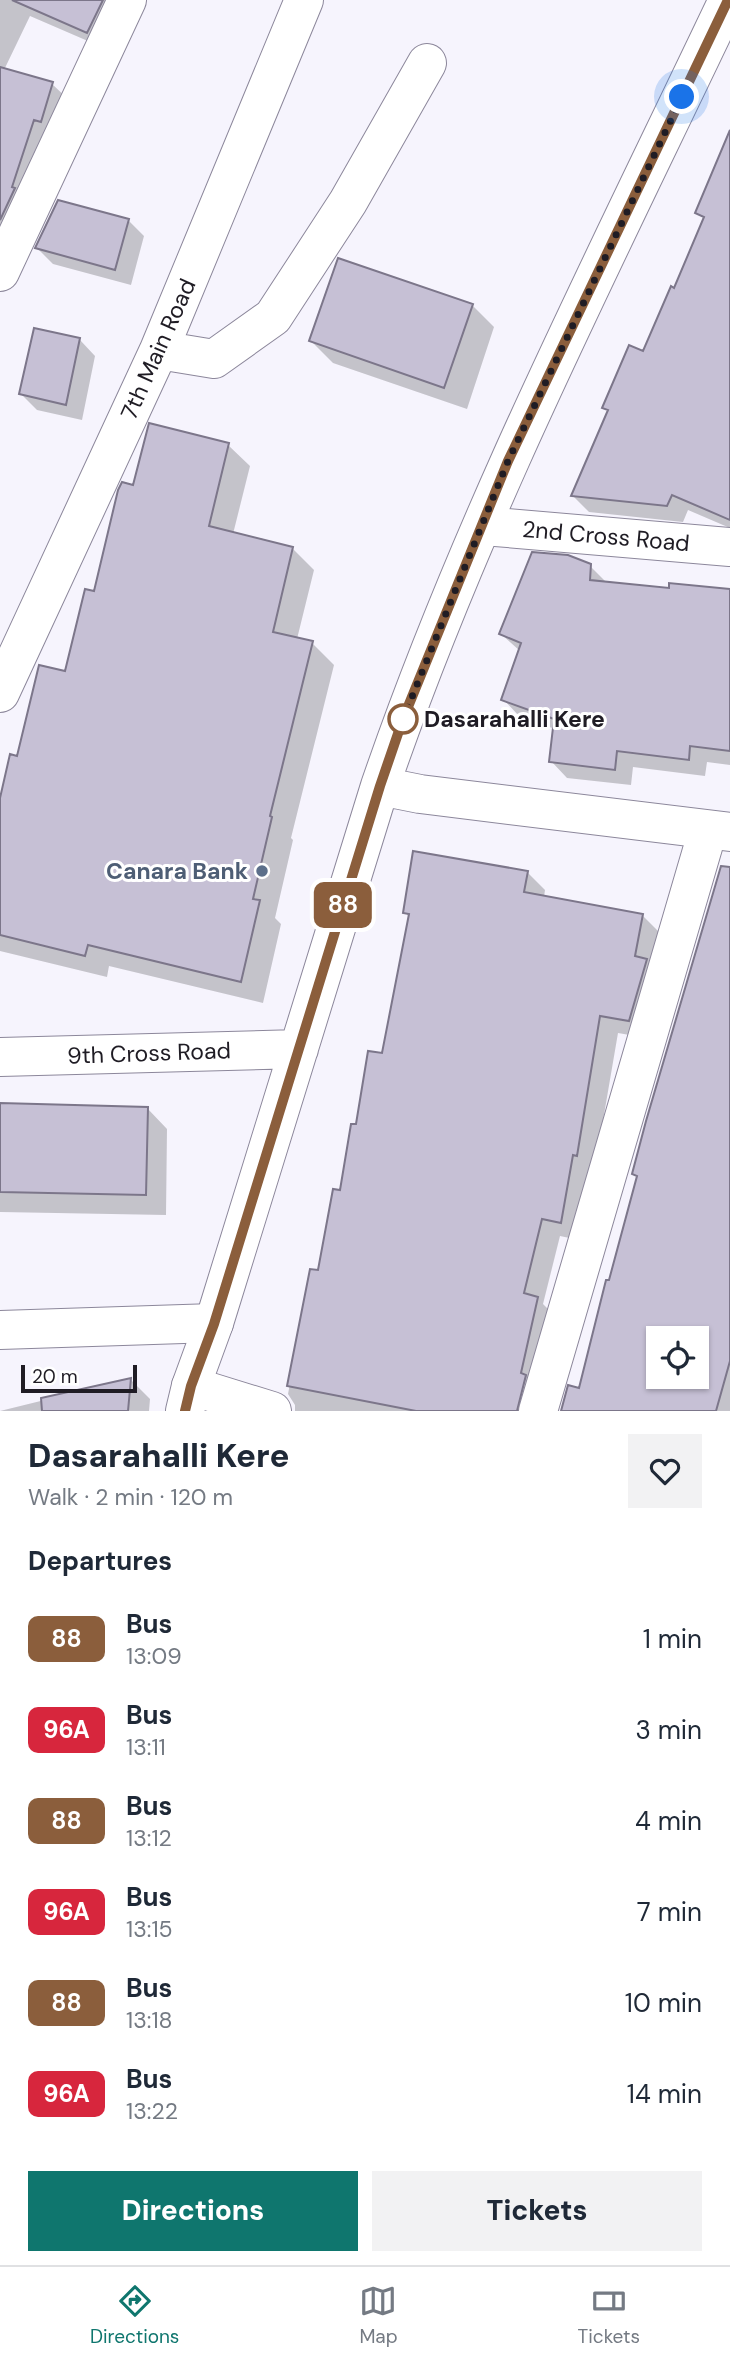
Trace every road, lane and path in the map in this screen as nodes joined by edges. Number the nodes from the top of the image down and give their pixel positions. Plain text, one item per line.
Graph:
1 (127, 0) edge
2 (304, 0) edge
3 (728, 0) edge
4 (428, 63) dead end
5 (0, 272) edge
6 (159, 350) junction
7 (483, 526) junction
8 (730, 547) edge
9 (0, 693) edge
10 (380, 786) junction
11 (719, 831) edge
12 (299, 1049) junction
13 (0, 1057) edge
14 (214, 1324) junction
15 (0, 1330) edge
16 (188, 1399) edge
17 (272, 1411) edge
18 (538, 1411) edge

1 - 5 street
2 - 6 street, 7th Main Road
3 - 7 street
4 - 6 street
6 - 9 street, 7th Main Road
7 - 8 street, 2nd Cross Road
7 - 10 street
10 - 11 street
10 - 12 street
11 - 18 street
12 - 13 street, 9th Cross Road
12 - 14 street
14 - 15 street
14 - 16 street
16 - 17 street

